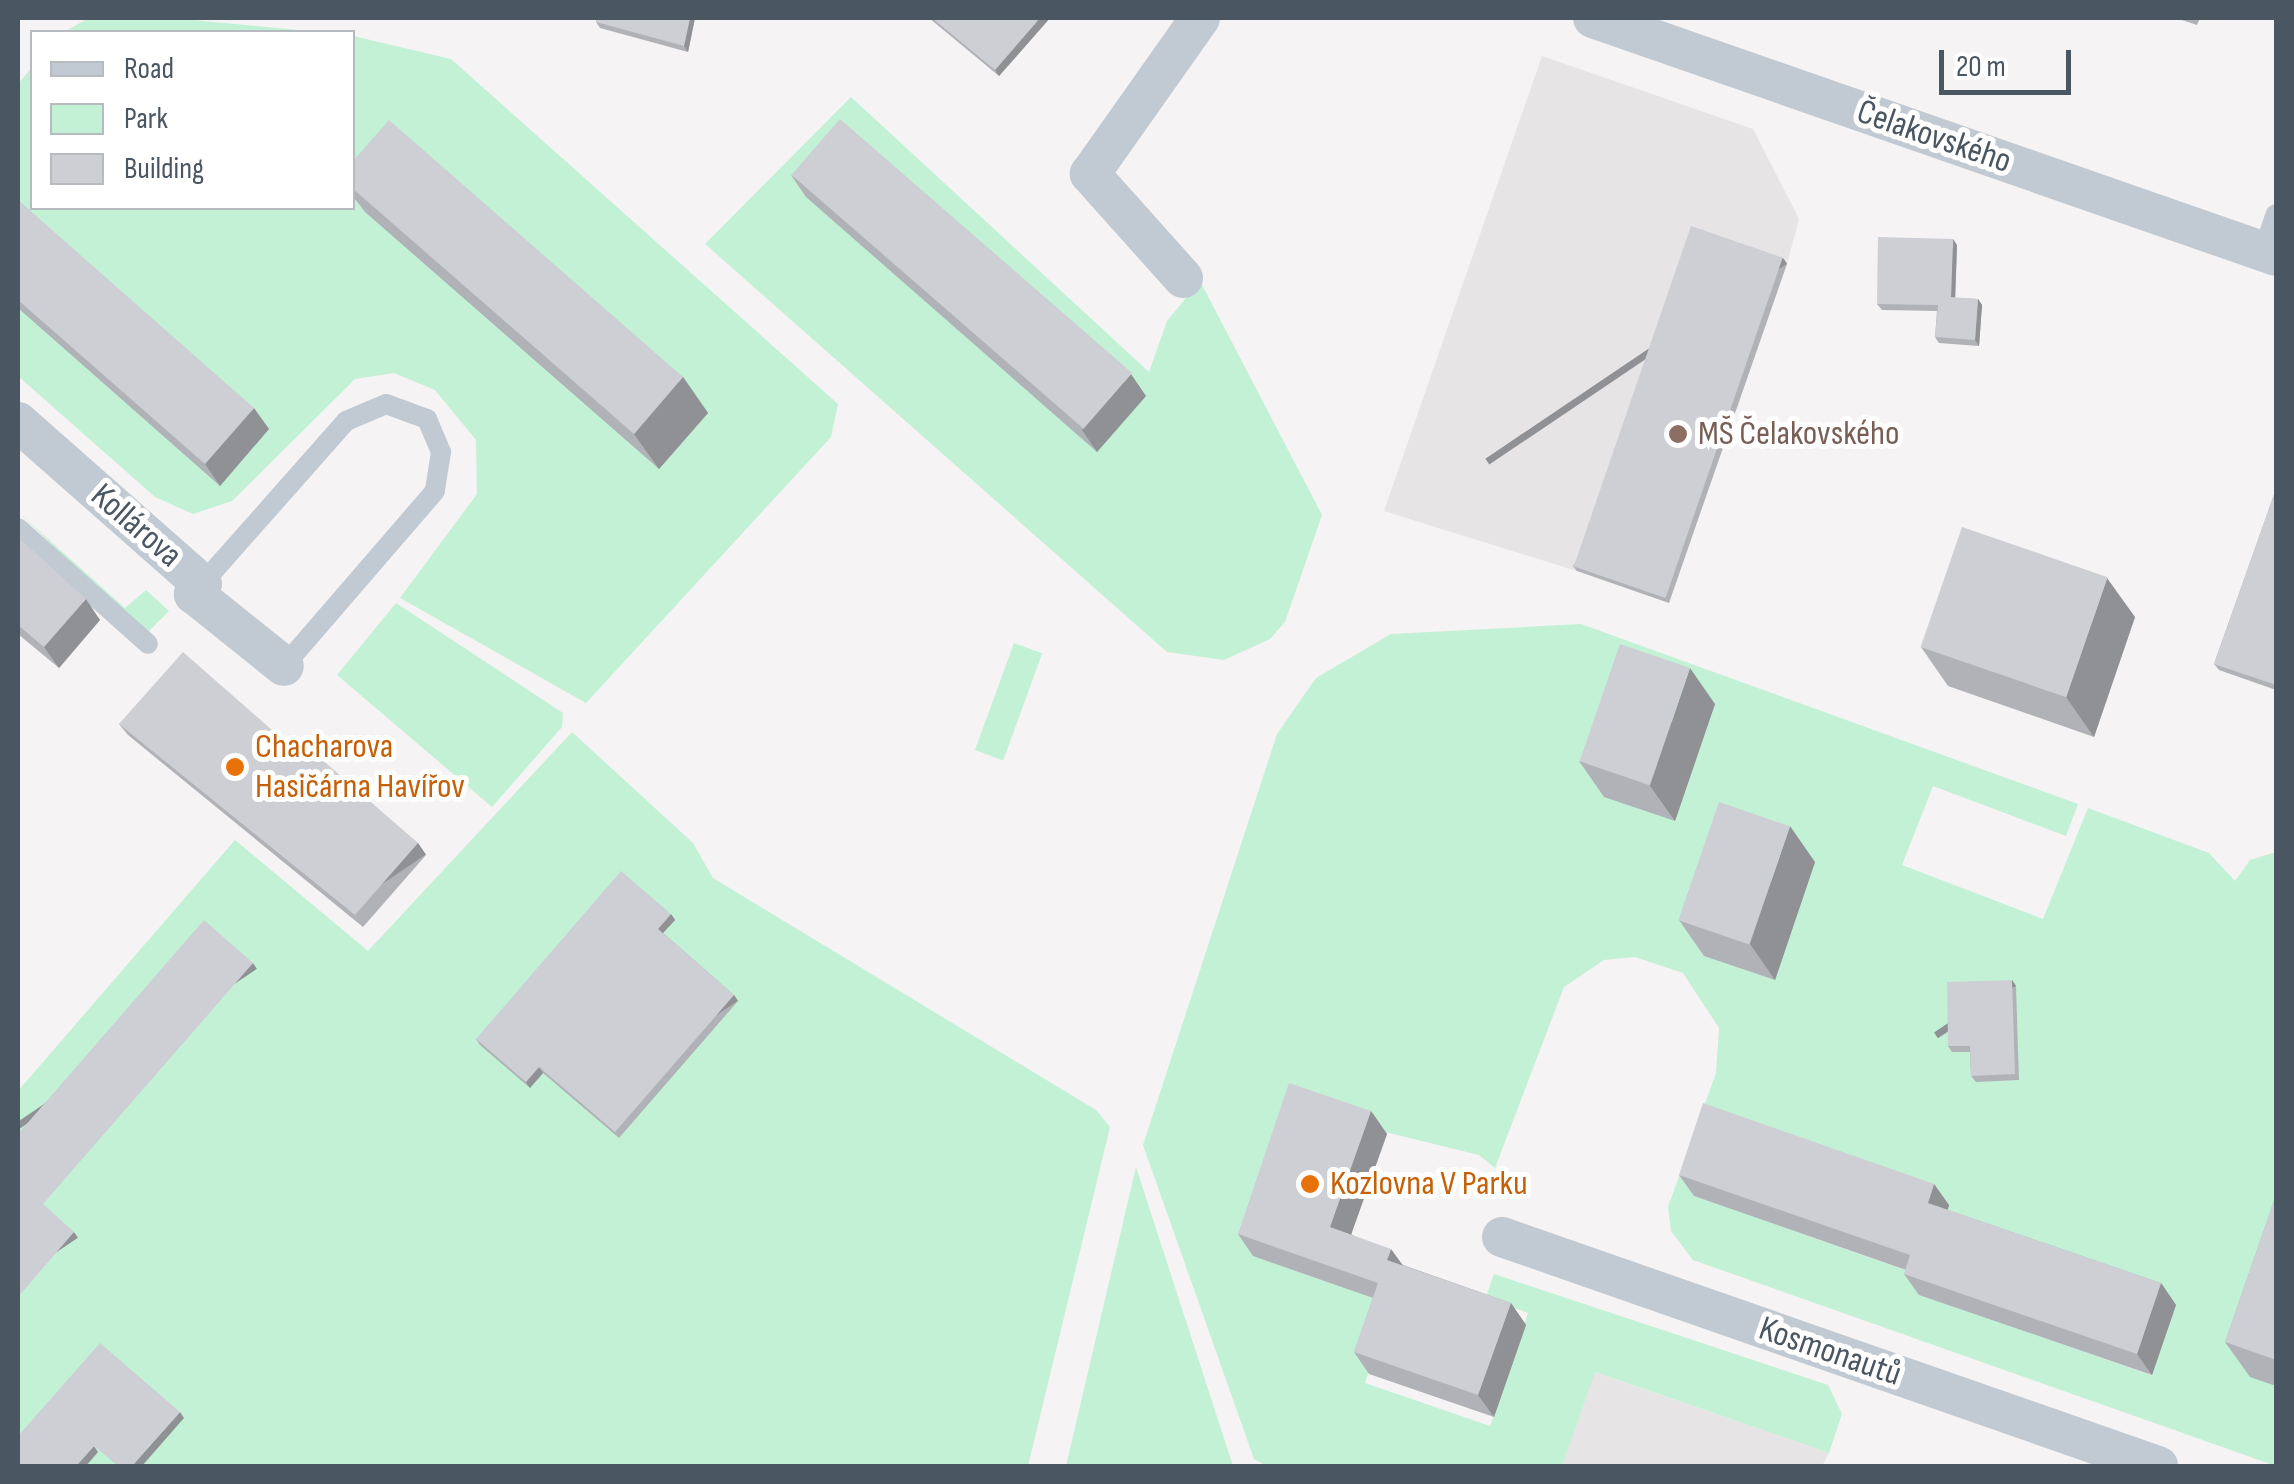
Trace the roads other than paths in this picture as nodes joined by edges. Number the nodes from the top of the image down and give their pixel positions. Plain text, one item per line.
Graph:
1 (1200, 18) edge
2 (1592, 18) edge
3 (2272, 240) edge
4 (1183, 278) dead end
5 (18, 422) edge
6 (18, 528) edge
7 (202, 584) junction
8 (148, 644) dead end
9 (284, 666) joint
10 (1502, 1236) dead end
11 (2158, 1466) edge

1 - 4 street
2 - 3 street, Čelakovského
5 - 7 street, Kollárova
6 - 8 lane
7 - 9 street, Kollárova
7 - 9 lane
10 - 11 street, Kosmonautů

